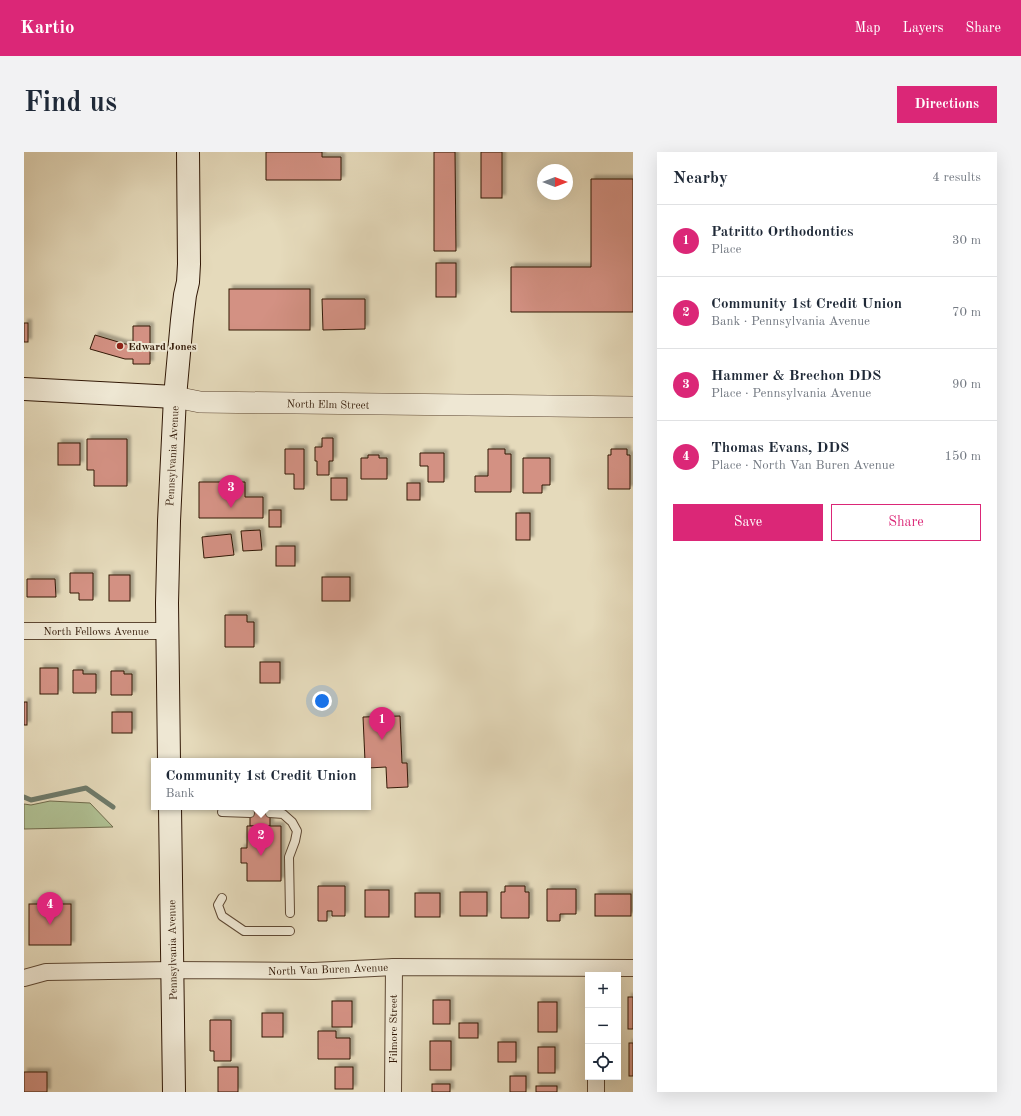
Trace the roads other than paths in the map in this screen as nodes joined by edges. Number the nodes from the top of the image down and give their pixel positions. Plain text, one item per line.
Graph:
1 (188, 152) edge
2 (24, 389) edge
3 (175, 397) junction
4 (633, 407) edge
5 (24, 631) edge
6 (168, 631) junction
7 (169, 758) edge
8 (170, 810) edge
9 (222, 812) dead end
10 (250, 813) dead end
11 (270, 813) dead end
12 (222, 898) dead end
13 (290, 913) dead end
14 (290, 931) dead end
15 (394, 967) junction
16 (633, 968) edge
17 (172, 970) junction
18 (597, 971) edge
19 (24, 978) edge
20 (596, 1080) edge
21 (174, 1092) edge
22 (393, 1092) edge
23 (596, 1092) edge

1 - 3 main road, Pennsylvania Avenue
2 - 3 main road, North Elm Street
3 - 4 street, North Elm Street
3 - 6 main road, Pennsylvania Avenue
5 - 6 street, North Fellows Avenue
6 - 7 main road, Pennsylvania Avenue
8 - 17 main road, Pennsylvania Avenue
9 - 10 lane
11 - 13 lane
12 - 14 lane
15 - 17 street, North Van Buren Avenue
15 - 18 street, North Van Buren Avenue
15 - 22 street, Filmore Street
16 - 18 street, North Van Buren Avenue
17 - 19 street, North Van Buren Avenue
17 - 21 main road, Pennsylvania Avenue
20 - 23 street

